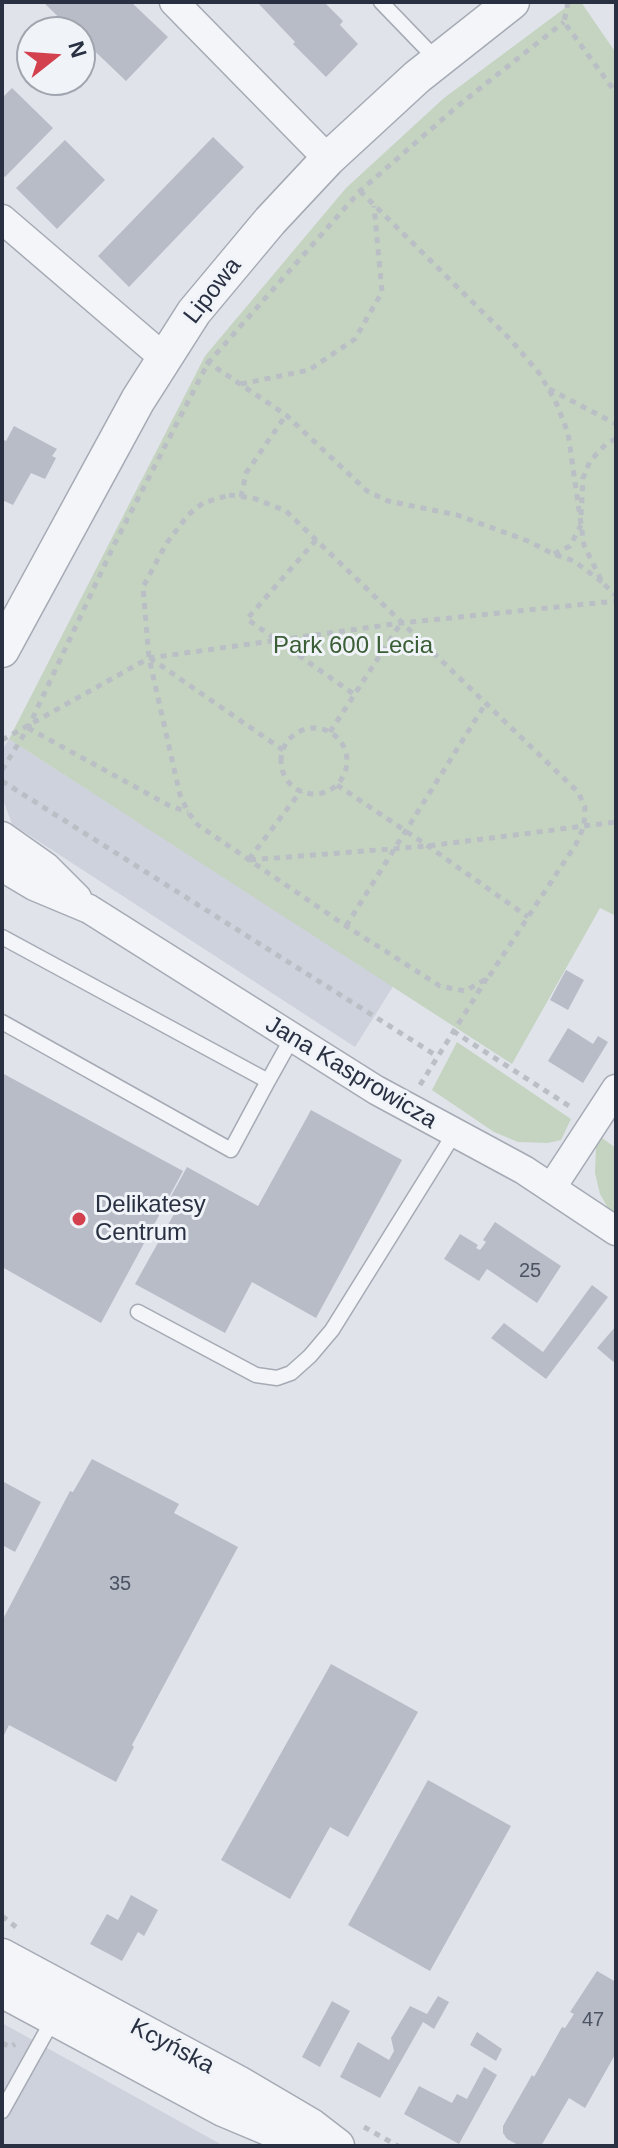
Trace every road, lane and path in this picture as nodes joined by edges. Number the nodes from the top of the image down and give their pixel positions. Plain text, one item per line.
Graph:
1 (174, 2) edge
2 (381, 2) edge
3 (512, 2) edge
4 (568, 2) edge
5 (564, 22) junction
6 (437, 61) junction
7 (616, 93) edge
8 (328, 159) junction
9 (360, 191) junction
10 (373, 205) junction
11 (2, 219) edge
12 (170, 348) junction
13 (208, 363) junction
14 (241, 384) junction
15 (548, 389) junction
16 (286, 415) junction
17 (616, 424) edge
18 (616, 439) edge
19 (241, 497) junction
20 (581, 526) junction
21 (316, 540) junction
22 (553, 554) junction
23 (602, 582) junction
24 (616, 598) edge
25 (401, 623) junction
26 (277, 640) junction
27 (2, 650) edge
28 (149, 658) junction
29 (355, 695) junction
30 (486, 703) junction
31 (28, 728) junction
32 (330, 732) junction
33 (2, 740) edge
34 (283, 750) junction
35 (2, 770) edge
36 (2, 781) edge
37 (337, 785) junction
38 (301, 791) junction
39 (188, 812) junction
40 (616, 822) edge
41 (584, 826) junction
42 (406, 831) junction
43 (2, 836) edge
44 (428, 846) junction
45 (397, 848) junction
46 (249, 860) junction
47 (2, 867) edge
48 (89, 909) junction
49 (528, 917) junction
50 (346, 926) junction
51 (2, 937) edge
52 (488, 978) junction
53 (2, 1022) edge
54 (453, 1031) junction
55 (292, 1038) junction
56 (437, 1056) junction
57 (268, 1081) junction
58 (616, 1089) edge
59 (430, 1094) dead end
60 (594, 1123) junction
61 (454, 1134) junction
62 (552, 1187) junction
63 (616, 1231) edge
64 (138, 1312) dead end
65 (2, 1956) edge
66 (2, 1990) edge
67 (61, 2005) junction
68 (2, 2111) edge
69 (311, 2146) edge
70 (337, 2146) edge

1 - 8 street
2 - 6 lane
3 - 6 street, Lipowa
4 - 5 path
5 - 7 path
5 - 9 path
6 - 8 street, Lipowa
8 - 12 street, Lipowa
9 - 10 path
9 - 13 path
10 - 14 path
10 - 15 path
11 - 12 street
12 - 13 path
12 - 27 street, Lipowa
13 - 14 path
13 - 31 path
14 - 16 path
15 - 17 path
15 - 20 path
16 - 19 path
16 - 22 path
18 - 20 path
19 - 21 path
19 - 28 path
20 - 22 path
20 - 23 path
21 - 25 path
21 - 26 path
22 - 23 path
23 - 24 path
24 - 25 path
25 - 26 path
25 - 29 path
25 - 30 path
26 - 28 path
26 - 29 path
28 - 31 path
28 - 34 path
28 - 39 path
29 - 32 path
30 - 41 path
30 - 42 path
31 - 33 path
31 - 35 path
31 - 39 path
32 - 34 path
32 - 37 path
34 - 38 path
36 - 56 path
37 - 38 path
37 - 42 path
38 - 46 path
39 - 46 path
40 - 41 path
41 - 44 path
41 - 49 path
42 - 44 path
42 - 45 path
43 - 48 street, Jana Kasprowicza
44 - 45 path
44 - 49 path
45 - 46 path
45 - 50 path
46 - 50 path
47 - 48 street, Jana Kasprowicza
48 - 55 street, Jana Kasprowicza
49 - 52 path
50 - 52 path
51 - 57 lane
52 - 54 path
53 - 57 lane
54 - 56 path
54 - 60 path
55 - 57 lane
55 - 61 street, Jana Kasprowicza
56 - 59 path
58 - 60 street
60 - 62 street
61 - 62 street, Jana Kasprowicza
61 - 64 lane
62 - 63 street, Jana Kasprowicza
65 - 67 street, Kcyńska
66 - 67 street, Kcyńska
67 - 68 lane
67 - 69 street, Kcyńska
67 - 70 street, Kcyńska

